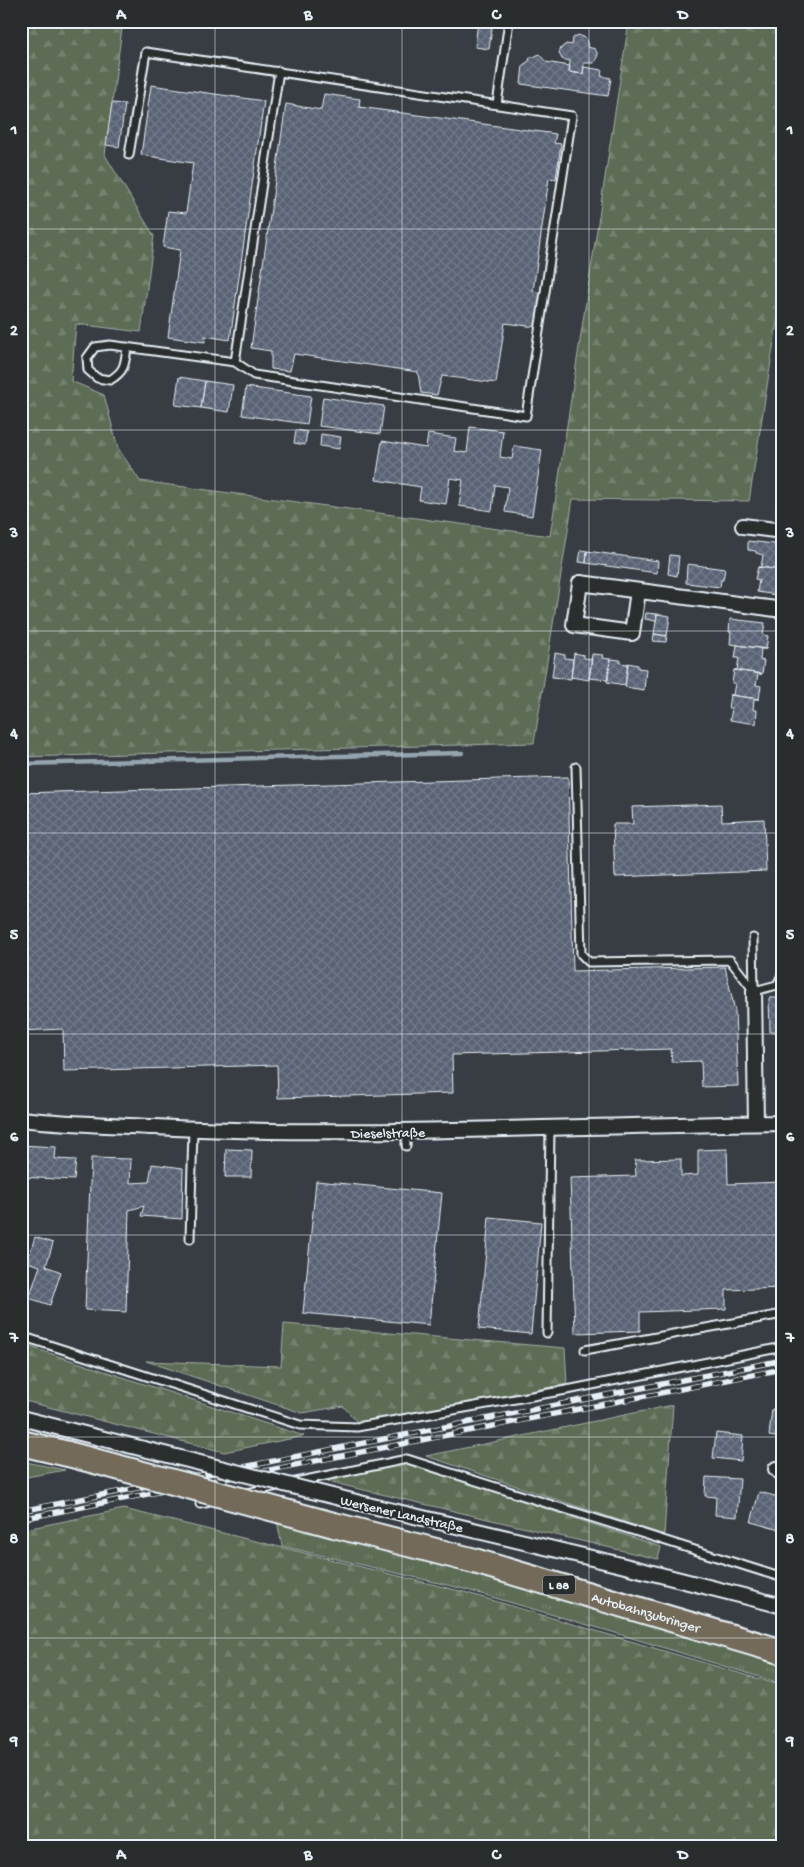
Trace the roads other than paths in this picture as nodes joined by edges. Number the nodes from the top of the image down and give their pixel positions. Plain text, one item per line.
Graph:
1 (509, 21) edge
2 (279, 71) junction
3 (497, 104) junction
4 (129, 155) dead end
5 (127, 348) junction
6 (235, 362) junction
7 (743, 526) dead end
8 (783, 531) edge
9 (638, 591) junction
10 (783, 610) edge
11 (576, 767) dead end
12 (753, 938) dead end
13 (783, 973) edge
14 (780, 985) edge
15 (754, 991) junction
16 (21, 1119) edge
17 (756, 1123) junction
18 (783, 1123) edge
19 (193, 1129) junction
20 (550, 1129) junction
21 (406, 1132) junction
22 (406, 1146) dead end
23 (190, 1239) dead end
24 (783, 1314) edge
25 (547, 1333) dead end
26 (21, 1336) edge
27 (783, 1347) edge
28 (585, 1350) dead end
29 (21, 1418) edge
30 (21, 1444) edge
31 (200, 1504) dead end
32 (783, 1578) edge
33 (783, 1606) edge
34 (783, 1652) edge

1 - 3 lane
2 - 3 lane
2 - 4 lane
2 - 6 lane
3 - 6 lane
5 - 5 lane
5 - 6 lane
7 - 8 street
9 - 9 street
9 - 10 street
11 - 15 lane
12 - 15 lane
13 - 14 lane
14 - 15 lane
15 - 17 street
16 - 19 street, Dieselstraße
17 - 18 street, Dieselstraße
17 - 20 street, Dieselstraße
19 - 21 street, Dieselstraße
19 - 23 lane
20 - 21 street, Dieselstraße
20 - 25 lane
21 - 22 lane
24 - 28 lane
26 - 27 lane
29 - 33 street, Wersener Landstraße, bridge
30 - 34 highway, Autobahnzubringer / L 88, bridge
31 - 32 lane

